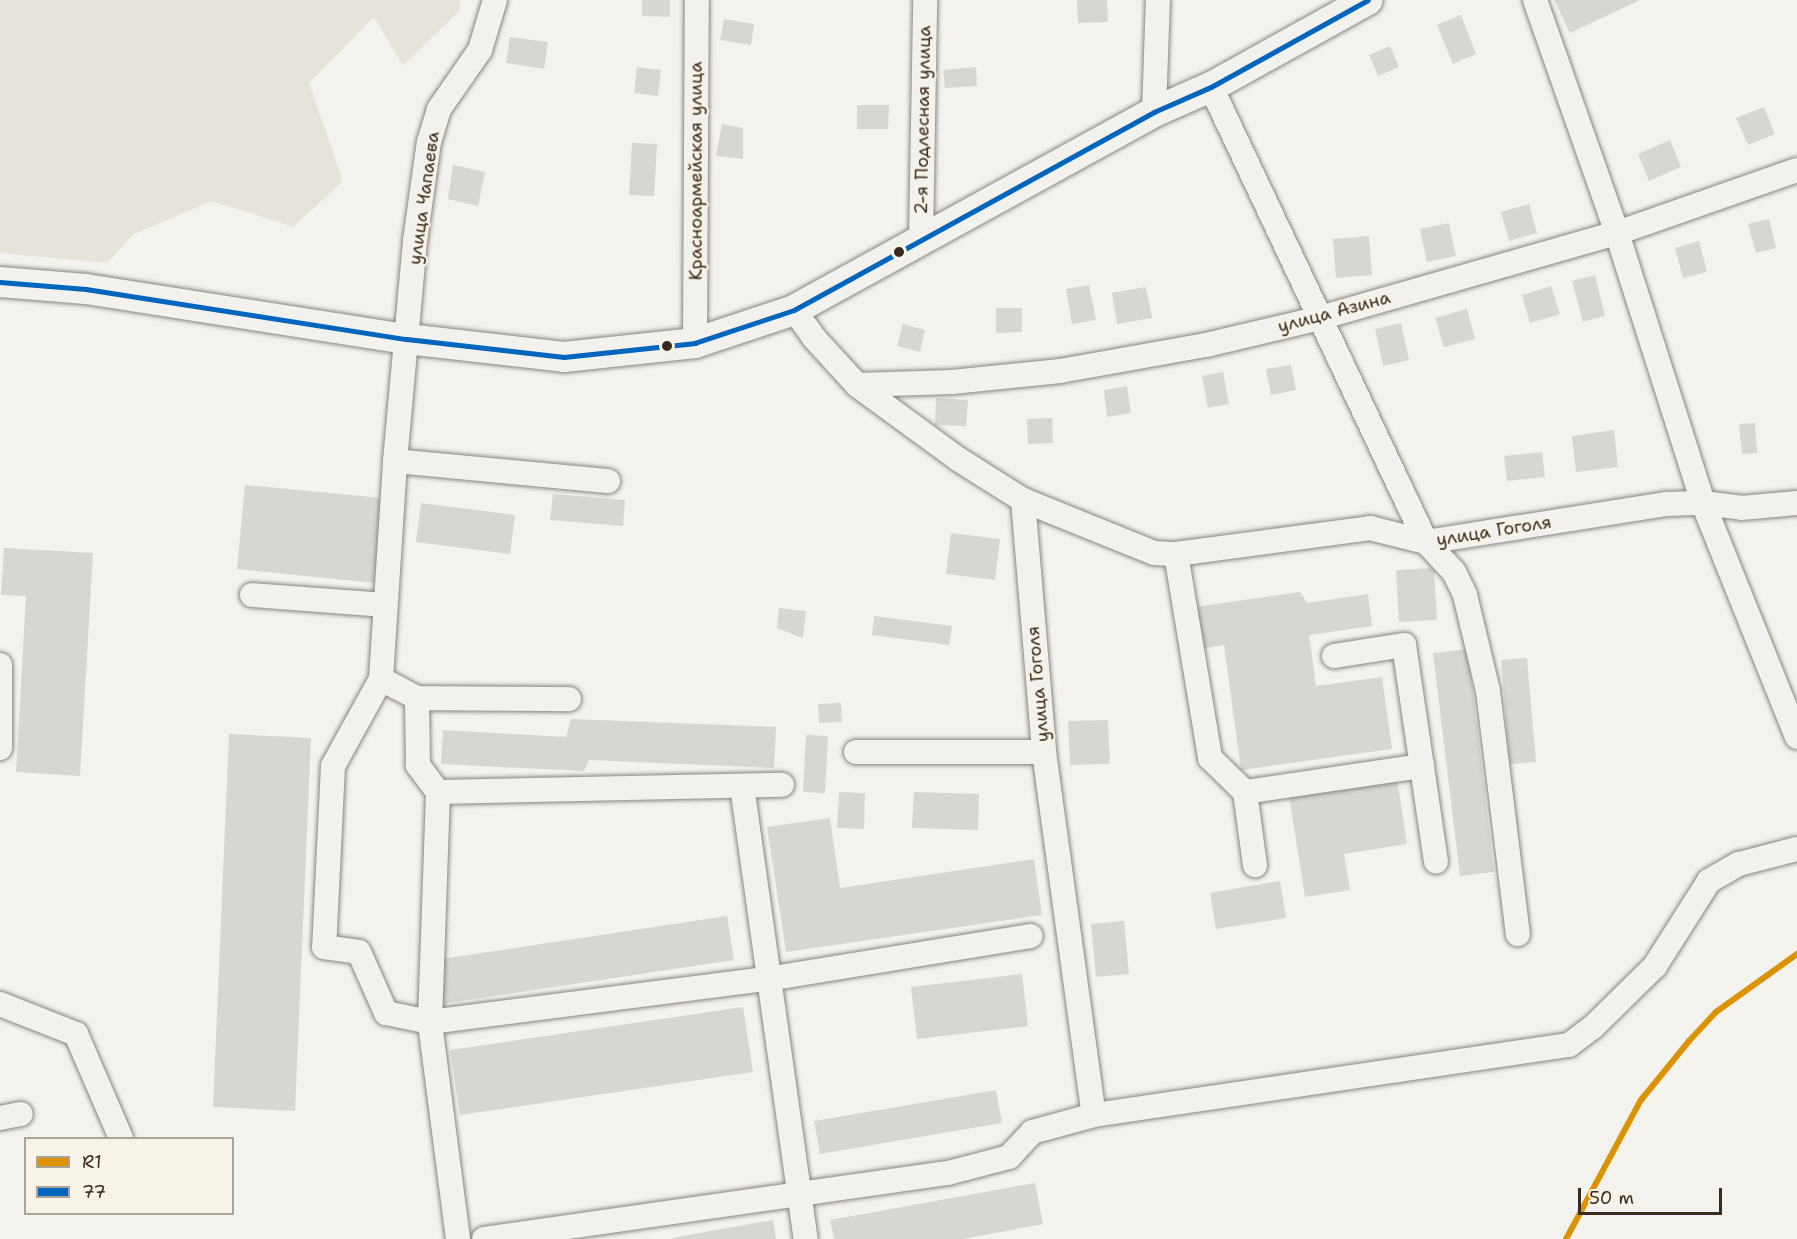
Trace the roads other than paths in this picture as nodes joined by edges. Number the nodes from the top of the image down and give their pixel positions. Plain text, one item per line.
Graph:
1 (495, 0) edge
2 (697, 0) edge
3 (925, 0) edge
4 (1158, 0) edge
5 (1368, 0) edge
6 (1535, 0) edge
7 (1211, 87) junction
8 (1154, 112) junction
9 (1797, 170) edge
10 (1617, 233) junction
11 (921, 240) junction
12 (0, 282) edge
13 (794, 310) junction
14 (1320, 318) junction
15 (407, 339) junction
16 (695, 343) junction
17 (857, 385) junction
18 (395, 461) junction
19 (608, 481) dead end
20 (1023, 500) junction
21 (1703, 503) junction
22 (1797, 503) edge
23 (1426, 542) junction
24 (1176, 554) junction
25 (252, 594) dead end
26 (384, 605) junction
27 (1334, 656) dead end
28 (0, 665) edge
29 (381, 679) junction
30 (1788, 690) edge
31 (417, 698) junction
32 (569, 699) dead end
33 (1797, 737) edge
34 (0, 747) edge
35 (856, 752) dead end
36 (1044, 752) junction
37 (1422, 766) junction
38 (782, 785) dead end
39 (742, 786) junction
40 (438, 792) junction
41 (1245, 792) junction
42 (1797, 849) edge
43 (1436, 862) dead end
44 (1255, 865) dead end
45 (1518, 934) dead end
46 (1030, 936) dead end
47 (768, 979) junction
48 (0, 1004) edge
49 (430, 1022) junction
50 (1094, 1115) junction
51 (121, 1137) edge
52 (799, 1194) junction
53 (458, 1239) edge
54 (484, 1239) edge
55 (806, 1239) edge

1 - 15 street, улица Чапаева
2 - 16 street, Красноармейская улица
3 - 11 street, 2-я Подлесная улица
4 - 8 street
5 - 7 main road
6 - 10 street
7 - 8 main road
7 - 14 street
8 - 11 main road
9 - 10 street, улица Азина
10 - 14 street, улица Азина
10 - 21 street
11 - 13 main road
12 - 15 main road
13 - 16 main road
13 - 17 street, улица Гоголя
14 - 17 street, улица Азина
14 - 23 street
15 - 16 main road
15 - 18 street, улица Чапаева
17 - 20 street, улица Гоголя
18 - 19 street
18 - 26 street, улица Чапаева
20 - 24 street, улица Гоголя
20 - 36 street, улица Гоголя
21 - 22 street, улица Гоголя
21 - 23 street, улица Гоголя
21 - 30 street
23 - 24 street, улица Гоголя
23 - 45 street
24 - 41 street
25 - 26 street
26 - 29 street, улица Чапаева
27 - 37 street
28 - 34 street
29 - 31 street
29 - 49 street
30 - 33 street
31 - 32 street
31 - 40 street
35 - 36 street, улица Гоголя
36 - 50 street
37 - 41 street
37 - 43 street
38 - 39 street
39 - 40 street
39 - 47 street
40 - 49 street
41 - 44 street
42 - 50 street
46 - 47 street
47 - 49 street
47 - 52 street
48 - 51 street
49 - 53 street
50 - 52 street
52 - 54 street
52 - 55 street

